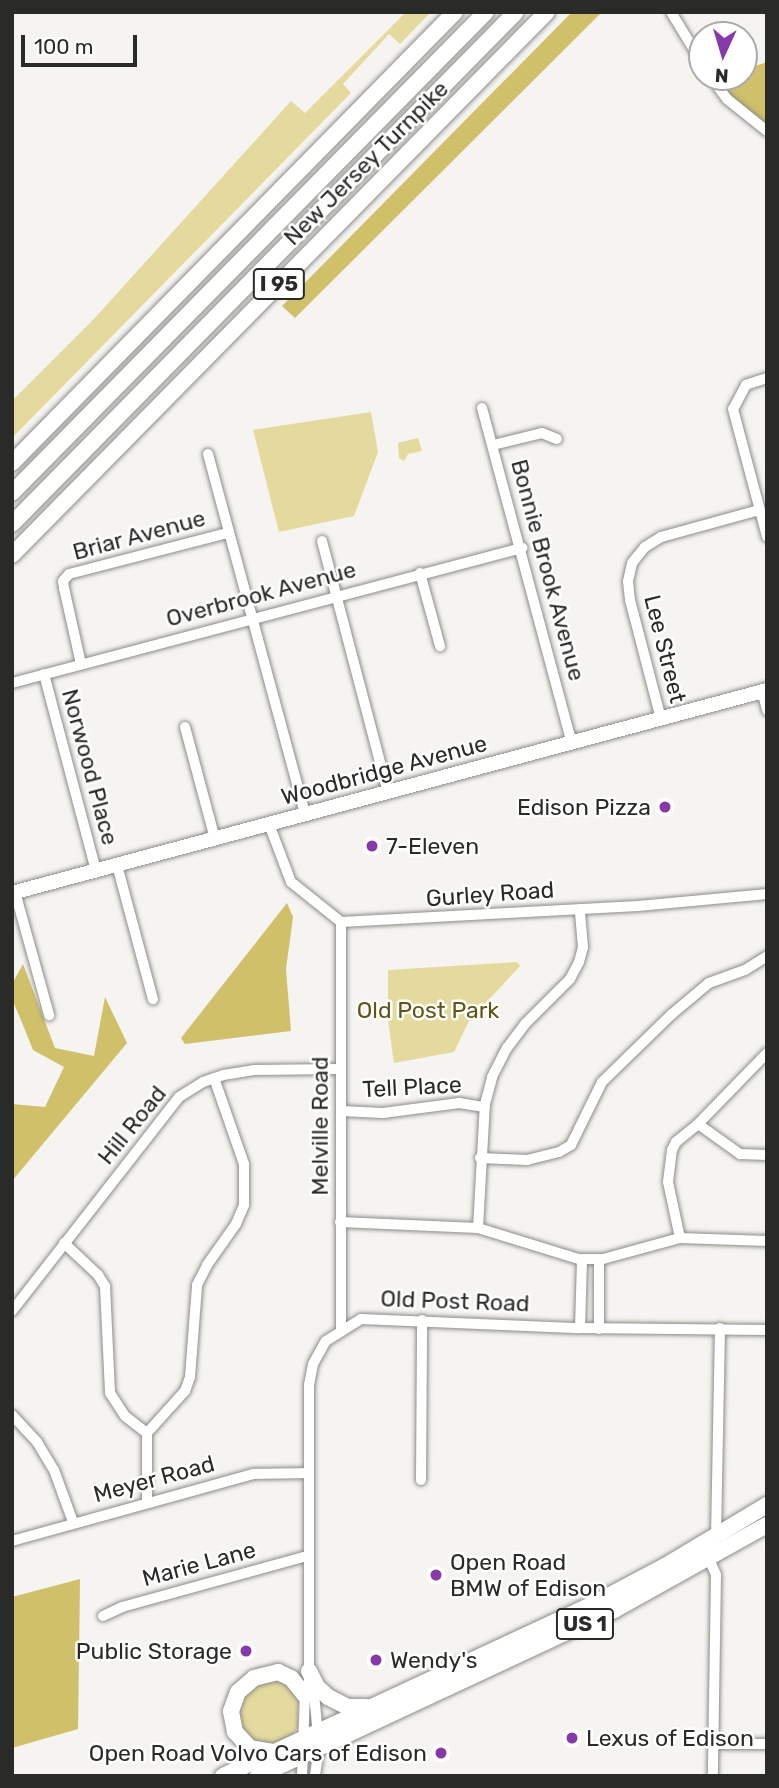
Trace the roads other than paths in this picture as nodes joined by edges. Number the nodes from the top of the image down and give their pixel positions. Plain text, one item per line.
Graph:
1 (455, 12) edge
2 (486, 12) edge
3 (516, 12) edge
4 (547, 12) edge
5 (671, 12) edge
6 (688, 39) edge
7 (722, 91) edge
8 (767, 131) edge
9 (767, 378) edge
10 (482, 408) dead end
11 (557, 439) dead end
12 (494, 445) junction
13 (208, 454) dead end
14 (12, 463) edge
15 (12, 493) edge
16 (759, 510) junction
17 (12, 524) edge
18 (228, 533) junction
19 (767, 537) edge
20 (322, 541) dead end
21 (522, 548) junction
22 (12, 555) edge
23 (420, 573) junction
24 (337, 595) junction
25 (254, 620) junction
26 (440, 646) dead end
27 (81, 664) junction
28 (44, 674) junction
29 (12, 683) edge
30 (765, 691) edge
31 (767, 710) edge
32 (661, 719) junction
33 (185, 727) dead end
34 (572, 743) junction
35 (388, 792) junction
36 (305, 814) junction
37 (269, 824) junction
38 (215, 839) junction
39 (117, 865) junction
40 (96, 871) junction
41 (14, 893) edge
42 (767, 894) edge
43 (580, 909) junction
44 (341, 922) junction
45 (767, 956) edge
46 (153, 999) dead end
47 (49, 1016) dead end
48 (767, 1053) edge
49 (341, 1069) junction
50 (214, 1078) junction
51 (485, 1107) junction
52 (341, 1111) junction
53 (698, 1124) junction
54 (767, 1155) edge
55 (480, 1158) junction
56 (340, 1222) junction
57 (478, 1228) junction
58 (680, 1238) junction
59 (767, 1241) edge
60 (64, 1243) junction
61 (582, 1259) junction
62 (599, 1259) junction
63 (12, 1311) edge
64 (422, 1320) junction
65 (580, 1328) junction
66 (720, 1328) junction
67 (341, 1329) junction
68 (599, 1329) junction
69 (767, 1330) edge
70 (12, 1415) edge
71 (147, 1433) junction
72 (308, 1473) junction
73 (421, 1480) dead end
74 (147, 1502) junction
75 (767, 1506) edge
76 (73, 1522) junction
77 (767, 1525) edge
78 (716, 1536) junction
79 (12, 1541) edge
80 (307, 1556) junction
81 (709, 1559) junction
82 (103, 1616) dead end
83 (308, 1683) junction
84 (372, 1707) junction
85 (311, 1743) junction
86 (714, 1744) junction
87 (767, 1744) edge
88 (276, 1752) junction
89 (223, 1776) edge
90 (258, 1776) edge
91 (302, 1776) edge
92 (315, 1776) edge
93 (713, 1776) edge

1 - 14 highway, New Jersey Turnpike / I 95
2 - 15 highway, New Jersey Turnpike / I 95
3 - 17 highway, New Jersey Turnpike / I 95
4 - 22 highway, New Jersey Turnpike / I 95
5 - 6 street
7 - 8 street
9 - 16 street
10 - 12 street, Bonnie Brook Avenue
11 - 12 street
12 - 21 street, Bonnie Brook Avenue
13 - 18 street
16 - 19 street
16 - 32 street, Lee Street
18 - 25 street
18 - 27 street, Briar Avenue
20 - 24 street
21 - 23 street, Overbrook Avenue
21 - 34 street, Bonnie Brook Avenue
23 - 24 street, Overbrook Avenue
23 - 26 street
24 - 25 street, Overbrook Avenue
24 - 35 street
25 - 27 street, Overbrook Avenue
25 - 36 street
27 - 28 street, Overbrook Avenue
28 - 29 street, Overbrook Avenue
28 - 40 street, Norwood Place
30 - 31 street
30 - 32 main road, Woodbridge Avenue
32 - 34 main road, Woodbridge Avenue
33 - 38 street
34 - 35 main road, Woodbridge Avenue
35 - 36 main road, Woodbridge Avenue
36 - 37 main road, Woodbridge Avenue
37 - 38 main road, Woodbridge Avenue
37 - 44 street
38 - 39 main road, Woodbridge Avenue
39 - 40 main road, Woodbridge Avenue
39 - 46 street
40 - 41 main road, Woodbridge Avenue
41 - 47 street
42 - 43 street, Gurley Road
43 - 44 street, Gurley Road
43 - 51 street
44 - 49 street, Melville Road
45 - 55 street
48 - 53 street
49 - 50 street, Hill Road
49 - 52 street, Melville Road
50 - 60 street, Hill Road
50 - 71 street
51 - 52 street, Tell Place
51 - 55 street
52 - 56 street, Melville Road
53 - 54 street
53 - 58 street
55 - 57 street
56 - 57 street
56 - 67 street, Melville Road
57 - 61 street
58 - 59 street
58 - 62 street
60 - 63 street, Hill Road
60 - 71 street
61 - 62 street
61 - 65 street
62 - 68 street
64 - 65 street, Old Post Road
64 - 67 street, Old Post Road
64 - 73 street
65 - 68 street, Old Post Road
66 - 68 street, Old Post Road
66 - 69 street, Old Post Road
66 - 78 street
67 - 72 street
70 - 76 street
71 - 74 street
72 - 74 street, Meyer Road
72 - 80 street
74 - 76 street, Meyer Road
75 - 78 highway, US 1
76 - 79 street, Meyer Road
77 - 81 highway, US 1
78 - 84 highway, US 1
80 - 82 street, Marie Lane
80 - 83 street
81 - 85 highway, US 1
81 - 86 street
83 - 84 highway
83 - 85 street
83 - 88 highway
84 - 85 highway, US 1
85 - 88 highway, US 1
85 - 90 highway, US 1
85 - 91 street
85 - 92 street
86 - 87 street
86 - 93 street
88 - 89 highway, US 1

